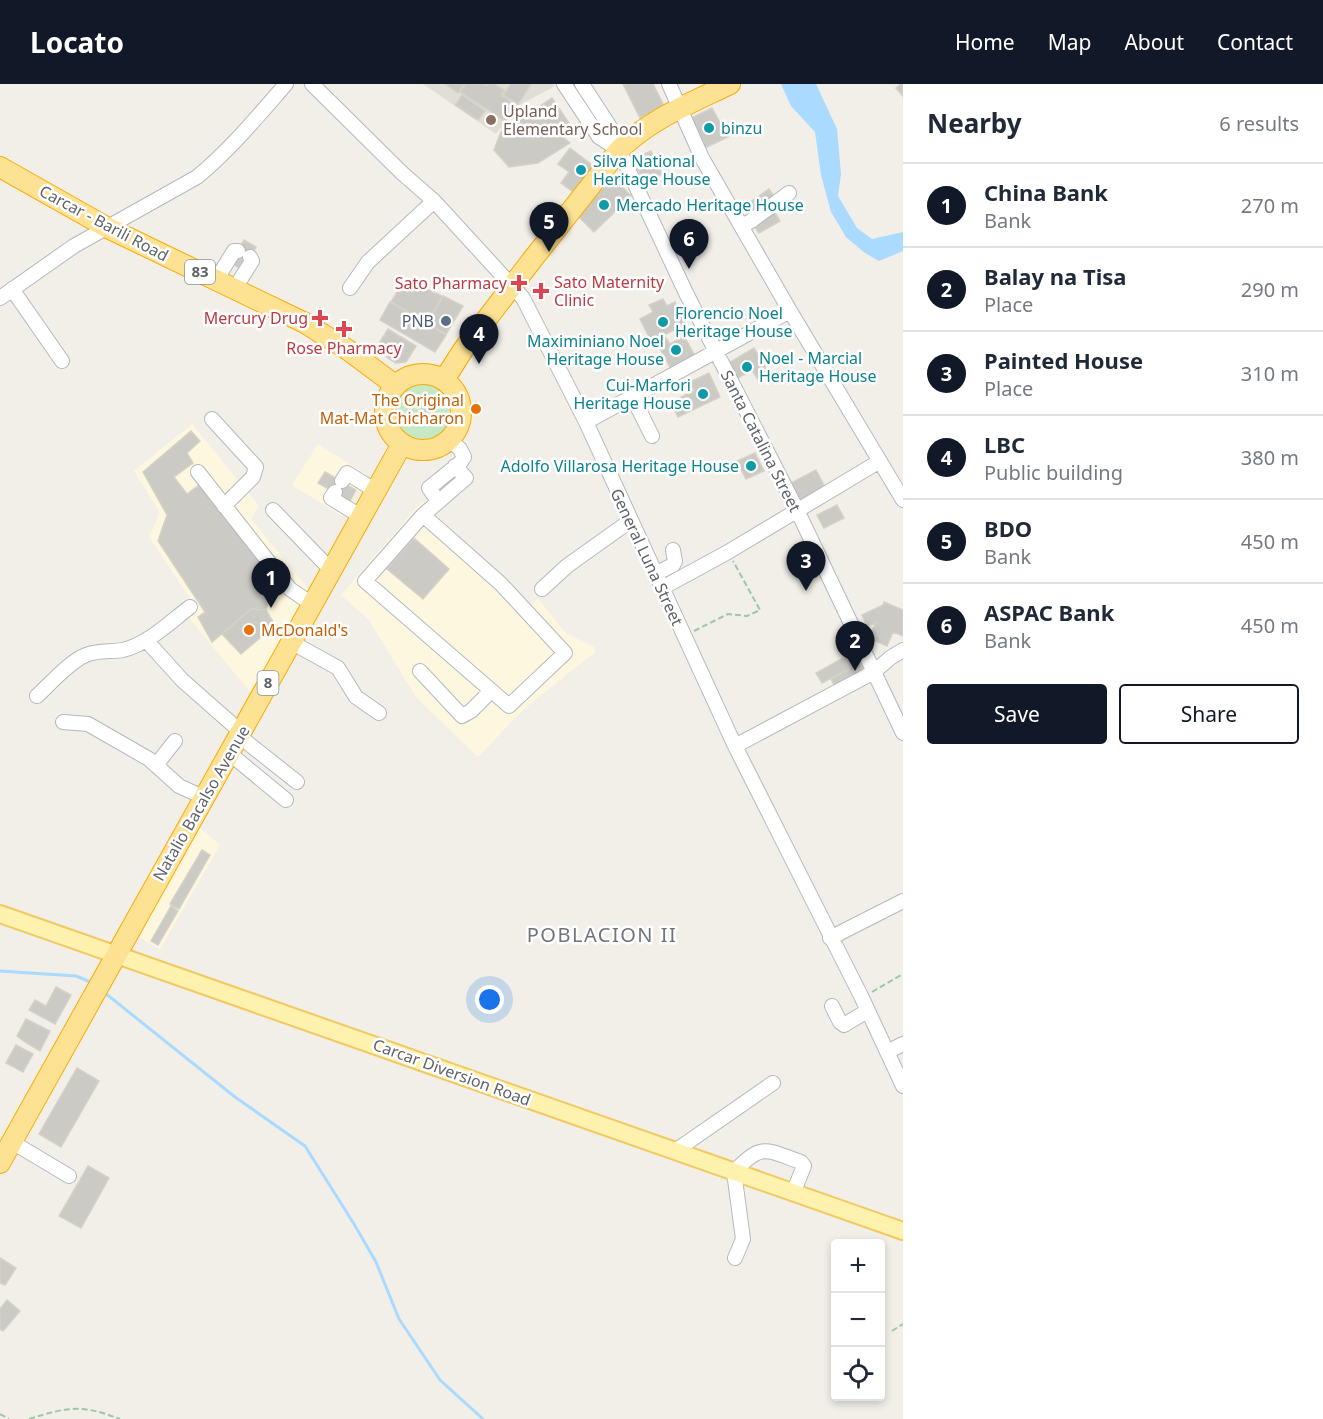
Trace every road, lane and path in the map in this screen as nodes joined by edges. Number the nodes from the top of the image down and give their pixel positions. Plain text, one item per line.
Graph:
1 (286, 84) edge
2 (312, 84) edge
3 (564, 84) edge
4 (582, 84) edge
5 (669, 84) edge
6 (730, 84) edge
7 (679, 109) junction
8 (619, 150) junction
9 (0, 167) edge
10 (789, 193) dead end
11 (434, 201) junction
12 (741, 225) junction
13 (108, 228) junction
14 (216, 280) junction
15 (513, 285) junction
16 (235, 288) junction
17 (350, 288) dead end
18 (12, 289) junction
19 (0, 297) edge
20 (790, 311) junction
21 (715, 352) junction
22 (62, 361) dead end
23 (444, 380) junction
24 (395, 385) junction
25 (633, 398) junction
26 (212, 419) dead end
27 (586, 422) junction
28 (652, 436) dead end
29 (449, 439) junction
30 (402, 444) junction
31 (880, 461) junction
32 (455, 466) junction
33 (198, 472) dead end
34 (376, 491) junction
35 (903, 500) edge
36 (438, 501) junction
37 (224, 506) junction
38 (273, 510) dead end
39 (797, 510) junction
40 (423, 515) junction
41 (362, 517) junction
42 (630, 521) junction
43 (673, 550) dead end
44 (728, 552) junction
45 (332, 571) junction
46 (655, 574) junction
47 (662, 588) junction
48 (542, 590) dead end
49 (313, 605) junction
50 (190, 608) dead end
51 (683, 636) junction
52 (146, 640) junction
53 (291, 642) junction
54 (903, 650) edge
55 (420, 671) dead end
56 (874, 672) junction
57 (491, 691) junction
58 (36, 696) dead end
59 (379, 713) dead end
60 (63, 722) dead end
61 (903, 733) edge
62 (236, 740) junction
63 (175, 741) dead end
64 (735, 746) junction
65 (156, 765) junction
66 (297, 782) dead end
67 (203, 798) junction
68 (286, 800) dead end
69 (903, 901) edge
70 (0, 914) edge
71 (830, 938) junction
72 (118, 954) junction
73 (903, 974) edge
74 (865, 1005) junction
75 (832, 1006) dead end
76 (903, 1044) edge
77 (887, 1052) junction
78 (773, 1083) dead end
79 (903, 1086) edge
80 (12, 1142) junction
81 (675, 1151) junction
82 (0, 1163) edge
83 (734, 1172) junction
84 (69, 1176) dead end
85 (793, 1193) junction
86 (903, 1231) edge
87 (735, 1258) dead end
88 (903, 1324) edge
89 (892, 1330) dead end
90 (0, 1414) edge
91 (114, 1418) edge
92 (9, 1419) edge
93 (29, 1419) edge
94 (120, 1419) edge

1 - 13 street
2 - 11 street, General Luna Street
3 - 8 street
4 - 8 street, Santa Catalina Street
5 - 7 street
6 - 7 highway
7 - 8 highway
7 - 12 street
8 - 15 highway
8 - 21 street, Santa Catalina Street
9 - 13 highway, Carcar - Barili Road / 83
10 - 12 street
11 - 15 street, General Luna Street
11 - 17 street
12 - 20 street
13 - 14 highway, Carcar - Barili Road / 83
13 - 18 street
14 - 16 highway, Carcar - Barili Road / 83
14 - 16 street
15 - 23 highway
15 - 27 street, General Luna Street
16 - 24 highway, Carcar - Barili Road / 83
18 - 19 street
18 - 22 street
20 - 21 street
20 - 31 street
21 - 25 street
21 - 39 street, Santa Catalina Street
23 - 24 highway
23 - 29 highway
24 - 30 highway
25 - 27 street
25 - 28 street
26 - 37 street
27 - 42 street, General Luna Street
29 - 30 highway
29 - 32 street
30 - 34 highway, Natalio Bacalso Avenue / 8
31 - 35 street
31 - 39 street
32 - 36 street
32 - 36 street
33 - 37 street
34 - 41 highway, Natalio Bacalso Avenue / 8
34 - 41 street
36 - 40 street
37 - 49 street
38 - 45 street
39 - 44 street
39 - 56 street, Santa Catalina Street
40 - 57 street
40 - 57 street
41 - 45 highway, Natalio Bacalso Avenue / 8
42 - 46 street, General Luna Street
42 - 48 street
43 - 46 street
44 - 47 street
44 - 51 path
45 - 49 highway, Natalio Bacalso Avenue / 8
46 - 47 street, General Luna Street
47 - 51 street, General Luna Street
49 - 53 highway, Natalio Bacalso Avenue / 8
50 - 52 street
51 - 64 street, General Luna Street
52 - 58 street
52 - 62 street
53 - 59 street
53 - 62 highway, Natalio Bacalso Avenue / 8
54 - 56 street
55 - 57 street
56 - 61 street, Santa Catalina Street
56 - 64 street
60 - 65 street
62 - 66 street
62 - 67 highway, Natalio Bacalso Avenue / 8
62 - 68 street
63 - 65 street
64 - 71 street, General Luna Street
65 - 67 street
67 - 72 highway, Natalio Bacalso Avenue / 8
69 - 71 street
70 - 72 main road, Carcar Diversion Road
71 - 74 street, General Luna Street
72 - 80 highway, Natalio Bacalso Avenue / 8
72 - 81 main road, Carcar Diversion Road
73 - 74 path
74 - 75 street
74 - 77 street, General Luna Street
76 - 77 street
77 - 79 street, General Luna Street
78 - 81 street
80 - 82 highway, Natalio Bacalso Avenue / 8
80 - 84 street
81 - 83 main road, Carcar Diversion Road
83 - 85 main road, Carcar Diversion Road
83 - 85 street
83 - 87 street
85 - 86 main road, Carcar Diversion Road
88 - 89 path
90 - 92 path
91 - 93 path
91 - 94 path

